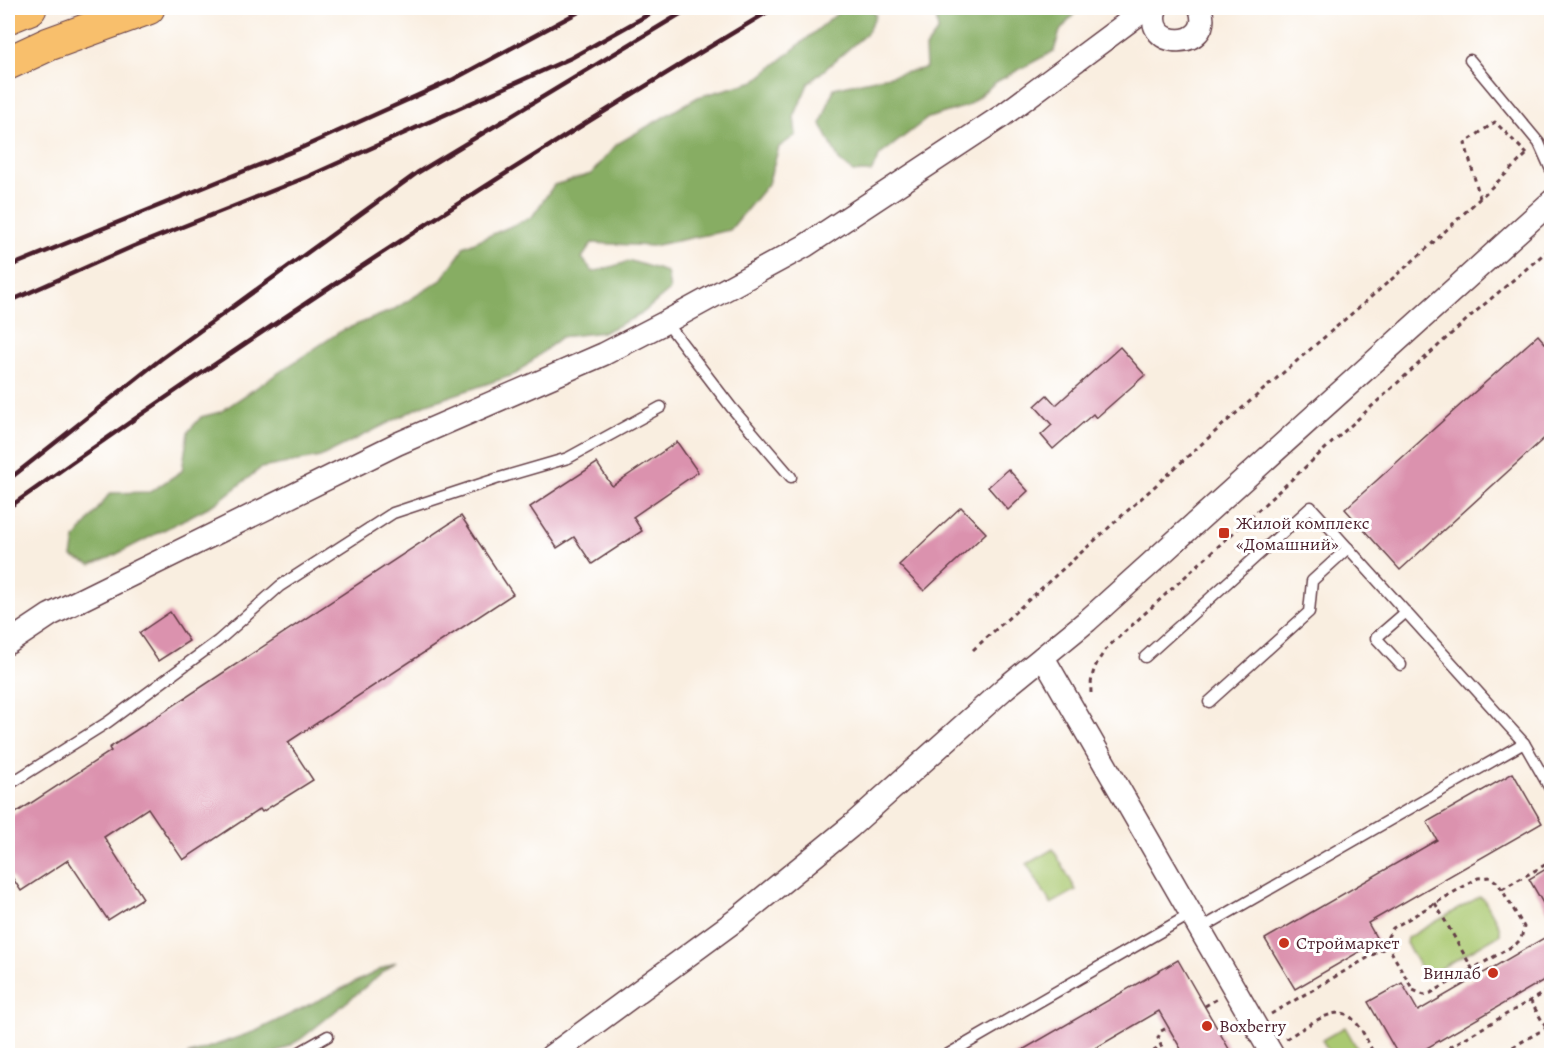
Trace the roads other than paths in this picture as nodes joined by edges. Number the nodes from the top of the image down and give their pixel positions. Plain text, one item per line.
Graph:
1 (30, 8) edge
2 (148, 8) edge
3 (1147, 8) edge
4 (1156, 8) edge
5 (1200, 8) edge
6 (8, 17) edge
7 (1163, 36) junction
8 (1108, 37) junction
9 (1470, 60) dead end
10 (8, 63) edge
11 (1551, 172) edge
12 (1551, 201) edge
13 (666, 322) junction
14 (661, 408) dead end
15 (791, 477) dead end
16 (1348, 548) junction
17 (1406, 612) junction
18 (8, 643) edge
19 (1043, 657) junction
20 (1145, 657) dead end
21 (1401, 665) dead end
22 (1209, 702) dead end
23 (1524, 744) junction
24 (8, 785) edge
25 (1551, 792) edge
26 (1196, 922) junction
27 (328, 1036) dead end
28 (1271, 1052) edge
29 (293, 1056) edge
30 (551, 1056) edge
31 (945, 1056) edge

1 - 6 main road
2 - 10 main road
3 - 8 street
4 - 7 street
5 - 7 street
7 - 8 street
8 - 13 street
9 - 11 lane
12 - 19 street
13 - 15 lane
13 - 18 street
14 - 24 lane
16 - 17 lane
16 - 20 lane
16 - 22 lane
17 - 21 lane
17 - 23 lane
19 - 26 street
19 - 30 street
23 - 25 lane
23 - 26 lane
26 - 28 street
26 - 31 lane
27 - 29 lane

